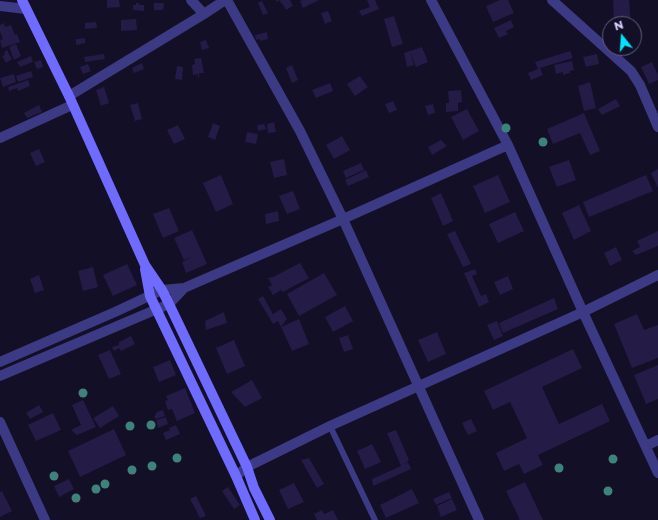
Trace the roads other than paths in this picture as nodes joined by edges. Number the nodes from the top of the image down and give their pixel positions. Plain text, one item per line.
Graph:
1 (190, 0) edge
2 (226, 0) edge
3 (431, 0) edge
4 (552, 0) edge
5 (24, 4) edge
6 (0, 6) edge
7 (204, 14) junction
8 (71, 100) junction
9 (658, 126) edge
10 (0, 138) edge
11 (508, 145) junction
12 (343, 219) junction
13 (145, 265) junction
14 (658, 275) edge
15 (184, 288) junction
16 (162, 290) junction
17 (150, 296) junction
18 (169, 304) junction
19 (156, 309) junction
20 (583, 312) junction
21 (0, 362) edge
22 (0, 376) edge
23 (420, 386) junction
24 (0, 422) edge
25 (330, 426) junction
26 (658, 440) edge
27 (646, 446) junction
28 (247, 467) junction
29 (658, 473) edge
30 (236, 476) junction
31 (45, 520) edge
32 (255, 520) edge
33 (270, 520) edge
34 (375, 520) edge
35 (480, 520) edge

1 - 7 street
2 - 7 street
2 - 12 street
3 - 11 street
4 - 9 street
5 - 6 street
5 - 8 street
7 - 8 street
8 - 10 street
8 - 13 street
11 - 12 street
11 - 20 street
12 - 15 street
12 - 23 street
13 - 16 street
13 - 17 street
14 - 20 street
15 - 16 street
15 - 18 street
16 - 17 street
16 - 18 street
17 - 19 street
17 - 21 street
18 - 19 street
18 - 28 street
19 - 22 street
19 - 30 street
20 - 23 street
20 - 27 street
23 - 25 street
23 - 35 street
24 - 31 street
25 - 28 street
25 - 34 lane
26 - 27 street
27 - 29 street
28 - 30 street
28 - 33 street
30 - 32 street

